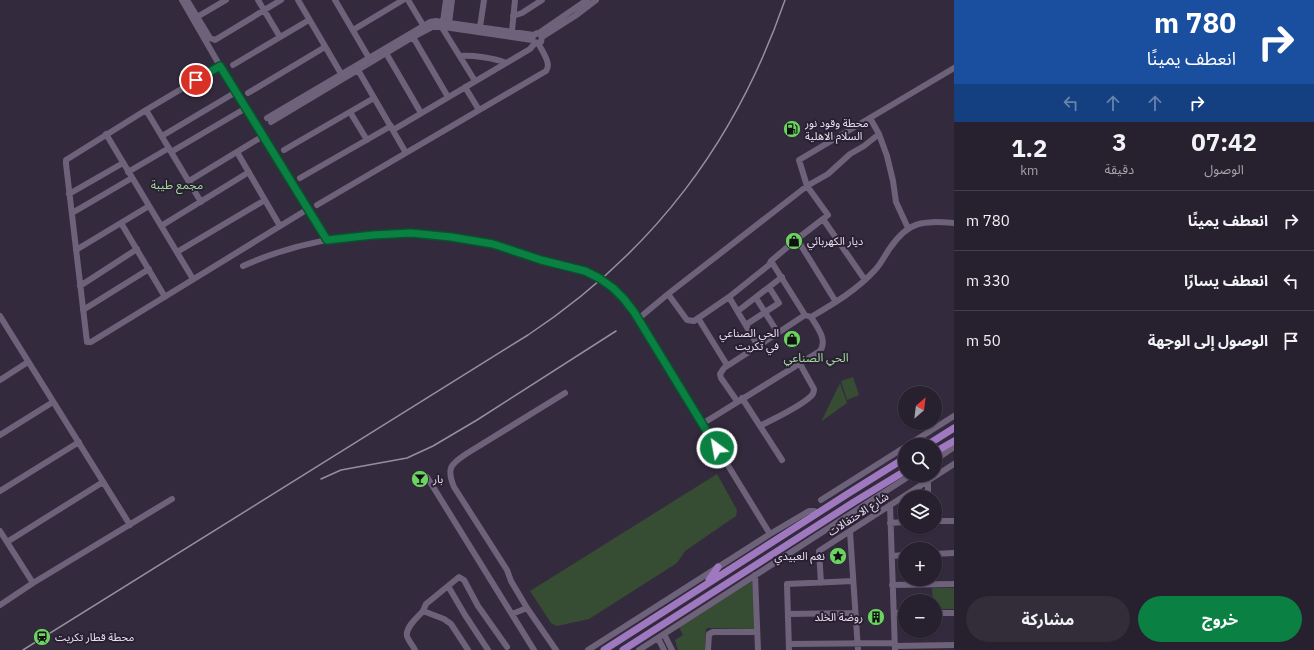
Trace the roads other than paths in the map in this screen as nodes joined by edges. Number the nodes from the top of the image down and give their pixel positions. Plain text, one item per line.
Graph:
1 (182, 0) edge
2 (187, 0) edge
3 (226, 0) edge
4 (258, 0) edge
5 (281, 0) edge
6 (343, 0) edge
7 (403, 0) edge
8 (408, 0) edge
9 (446, 0) edge
10 (452, 0) edge
11 (484, 0) edge
12 (515, 0) edge
13 (542, 0) edge
14 (587, 0) edge
15 (596, 0) edge
16 (299, 1) edge
17 (336, 2) edge
18 (264, 10) junction
19 (513, 16) junction
20 (197, 17) junction
21 (309, 20) junction
22 (559, 23) junction
23 (444, 24) junction
24 (423, 25) junction
25 (480, 27) junction
26 (353, 30) junction
27 (512, 31) junction
28 (280, 37) junction
29 (412, 38) junction
30 (537, 38) junction
31 (325, 47) junction
32 (386, 54) junction
33 (460, 56) junction
34 (369, 58) junction
35 (506, 63) junction
36 (233, 65) dead end
37 (220, 66) junction
38 (954, 68) edge
39 (358, 70) junction
40 (342, 76) junction
41 (475, 81) junction
42 (465, 87) junction
43 (236, 92) junction
44 (248, 93) dead end
45 (448, 97) junction
46 (374, 98) junction
47 (246, 108) junction
48 (146, 110) junction
49 (479, 110) junction
50 (350, 112) junction
51 (421, 113) junction
52 (870, 118) junction
53 (269, 120) dead end
54 (392, 128) junction
55 (106, 134) junction
56 (879, 134) junction
57 (162, 136) junction
58 (263, 136) junction
59 (367, 140) junction
60 (170, 150) junction
61 (284, 150) dead end
62 (237, 152) junction
63 (406, 153) junction
64 (123, 163) junction
65 (249, 172) junction
66 (130, 175) junction
67 (300, 178) dead end
68 (189, 181) junction
69 (807, 186) junction
70 (70, 194) junction
71 (265, 200) junction
72 (201, 202) junction
73 (317, 205) dead end
74 (148, 206) junction
75 (308, 209) junction
76 (72, 213) junction
77 (823, 219) junction
78 (121, 223) junction
79 (954, 223) edge
80 (160, 226) junction
81 (280, 226) junction
82 (908, 228) junction
83 (797, 239) junction
84 (327, 240) junction
85 (137, 249) junction
86 (76, 250) junction
87 (177, 252) junction
88 (771, 261) junction
89 (243, 266) dead end
90 (149, 269) junction
91 (782, 277) junction
92 (193, 279) junction
93 (865, 280) junction
94 (80, 286) junction
95 (769, 287) junction
96 (668, 294) junction
97 (165, 297) junction
98 (730, 297) junction
99 (756, 298) junction
100 (836, 302) junction
101 (83, 310) junction
102 (738, 311) junction
103 (766, 312) junction
104 (808, 316) junction
105 (698, 318) junction
106 (638, 319) junction
107 (1, 320) edge
108 (747, 324) junction
109 (778, 333) junction
110 (758, 346) junction
111 (28, 362) junction
112 (800, 364) junction
113 (727, 365) junction
114 (0, 380) edge
115 (565, 393) dead end
116 (739, 400) junction
117 (53, 402) junction
118 (954, 416) edge
119 (702, 424) junction
120 (760, 426) junction
121 (954, 428) edge
122 (0, 435) edge
123 (919, 438) edge
124 (938, 438) edge
125 (954, 440) edge
126 (79, 442) junction
127 (954, 447) edge
128 (942, 448) edge
129 (898, 451) edge
130 (942, 455) edge
131 (782, 460) dead end
132 (898, 462) edge
133 (954, 464) edge
134 (942, 472) edge
135 (898, 474) edge
136 (427, 478) dead end
137 (103, 482) junction
138 (900, 482) edge
139 (926, 482) edge
140 (0, 491) edge
141 (849, 493) junction
142 (172, 499) dead end
143 (822, 500) dead end
144 (854, 502) junction
145 (890, 505) junction
146 (818, 513) junction
147 (954, 521) edge
148 (898, 522) edge
149 (942, 522) edge
150 (890, 523) junction
151 (130, 525) junction
152 (0, 532) edge
153 (850, 532) junction
154 (770, 534) junction
155 (6, 542) junction
156 (954, 553) edge
157 (942, 554) edge
158 (892, 556) junction
159 (898, 556) edge
160 (718, 567) junction
161 (755, 576) junction
162 (853, 582) junction
163 (33, 583) junction
164 (707, 583) junction
165 (821, 583) junction
166 (954, 584) edge
167 (892, 585) junction
168 (448, 586) junction
169 (0, 604) edge
170 (527, 608) junction
171 (423, 612) junction
172 (855, 613) junction
173 (894, 613) junction
174 (898, 613) edge
175 (942, 613) edge
176 (954, 613) edge
177 (512, 614) junction
178 (788, 614) junction
179 (661, 626) junction
180 (757, 632) junction
181 (664, 634) junction
182 (658, 638) junction
183 (954, 645) edge
184 (895, 646) edge
185 (507, 647) dead end
186 (789, 647) edge
187 (858, 647) edge
188 (415, 650) edge
189 (468, 650) edge
190 (488, 650) edge
191 (534, 650) edge
192 (556, 650) edge
193 (588, 650) edge
194 (604, 650) edge
195 (623, 650) edge
196 (639, 650) edge
197 (664, 650) edge
198 (672, 650) edge
199 (708, 650) edge
200 (758, 650) edge

1 - 37 street
2 - 20 street
3 - 20 street
4 - 18 street
5 - 18 street
6 - 17 street
7 - 26 street
8 - 24 street
9 - 23 street
10 - 23 street
11 - 25 street
12 - 19 street
13 - 19 street
14 - 22 street
15 - 22 street
16 - 21 street
17 - 26 street
18 - 20 street
18 - 28 street
19 - 27 street
21 - 28 street
21 - 31 street
22 - 30 street
23 - 24 street
23 - 25 street
23 - 29 street
23 - 30 street
23 - 33 street
24 - 34 street
25 - 27 street
26 - 34 street
27 - 30 street
28 - 36 street
29 - 32 street
29 - 45 street
30 - 35 street
30 - 49 street
31 - 40 street
31 - 44 street
32 - 39 street
32 - 51 street
33 - 35 street
33 - 41 street
34 - 40 street
35 - 41 street
37 - 43 street
37 - 48 street
38 - 52 street
39 - 40 street
39 - 46 street
40 - 53 street
41 - 42 street
42 - 45 street
42 - 49 street
43 - 47 street
43 - 57 street
45 - 51 street
46 - 50 street
46 - 54 street
47 - 58 street
47 - 60 street
48 - 55 street
48 - 57 street
49 - 63 street
50 - 59 street
50 - 61 street
51 - 54 street
52 - 56 street
52 - 69 street
54 - 59 street
54 - 63 street
55 - 64 street
55 - 70 street
56 - 69 street
56 - 82 street
57 - 60 street
58 - 62 street
58 - 75 street
59 - 67 street
60 - 66 street
60 - 68 street
62 - 65 street
62 - 68 street
63 - 73 street
64 - 66 street
64 - 70 street
65 - 71 street
65 - 72 street
66 - 74 street
66 - 76 street
68 - 72 street
69 - 77 street
69 - 96 street
70 - 76 street
71 - 81 street
71 - 87 street
72 - 80 street
74 - 78 street
74 - 80 street
75 - 81 street
75 - 84 street
76 - 86 street
77 - 83 street
77 - 93 street
78 - 85 street
78 - 86 street
79 - 82 street
80 - 87 street
81 - 92 street
82 - 93 street
83 - 88 street
83 - 100 street
84 - 89 street
84 - 106 street
85 - 90 street
85 - 94 street
86 - 94 street
87 - 92 street
88 - 91 street
88 - 98 street
90 - 97 street
90 - 101 street
91 - 95 street
91 - 104 street
92 - 97 street
93 - 100 street
94 - 101 street
95 - 99 street
95 - 103 street
96 - 105 street
96 - 106 street
97 - 101 street
98 - 102 street
98 - 105 street
99 - 102 street
99 - 103 street
100 - 104 street
102 - 108 street
103 - 108 street
103 - 109 street
104 - 109 street
104 - 112 street
105 - 113 street
106 - 119 street
107 - 111 street
108 - 110 street
109 - 110 street
110 - 113 street
111 - 114 street
111 - 117 street
112 - 116 street
112 - 120 street
113 - 116 street
115 - 170 street
116 - 119 street
116 - 120 street
117 - 122 street
117 - 126 street
118 - 123 street
119 - 154 street
120 - 131 street
121 - 124 main road
125 - 128 main road
126 - 137 street
126 - 140 street
127 - 130 street
129 - 143 street
132 - 141 main road
133 - 134 street, شارع الاحتفالات
135 - 144 main road
136 - 177 street
137 - 151 street
137 - 155 street
138 - 161 street
139 - 145 street, شارع الاحتفالات
141 - 144 main road
141 - 146 main road
142 - 151 street
144 - 179 main road
145 - 150 street
145 - 153 street, شارع الاحتفالات
146 - 154 street
146 - 164 main road
147 - 149 street
148 - 150 street
150 - 158 street
151 - 163 street
152 - 155 street
153 - 162 street
153 - 165 street, شارع الاحتفالات
154 - 160 street
155 - 163 street
156 - 157 street
158 - 159 street
158 - 167 street
160 - 164 main road
160 - 193 street
161 - 180 street
161 - 181 street
162 - 165 street
162 - 172 street
163 - 169 street
164 - 194 main road
165 - 178 street
166 - 167 street
167 - 173 street
168 - 171 street
168 - 185 street
168 - 190 street
170 - 177 street
170 - 192 street
171 - 188 street
171 - 189 street
172 - 178 street
172 - 187 street
173 - 174 street
173 - 184 street
175 - 176 street
177 - 191 street
178 - 186 street
179 - 181 main road
179 - 195 main road
180 - 199 street
180 - 200 street
181 - 182 street
181 - 198 street
182 - 196 street
182 - 197 street
183 - 184 street
184 - 187 street
186 - 187 street

